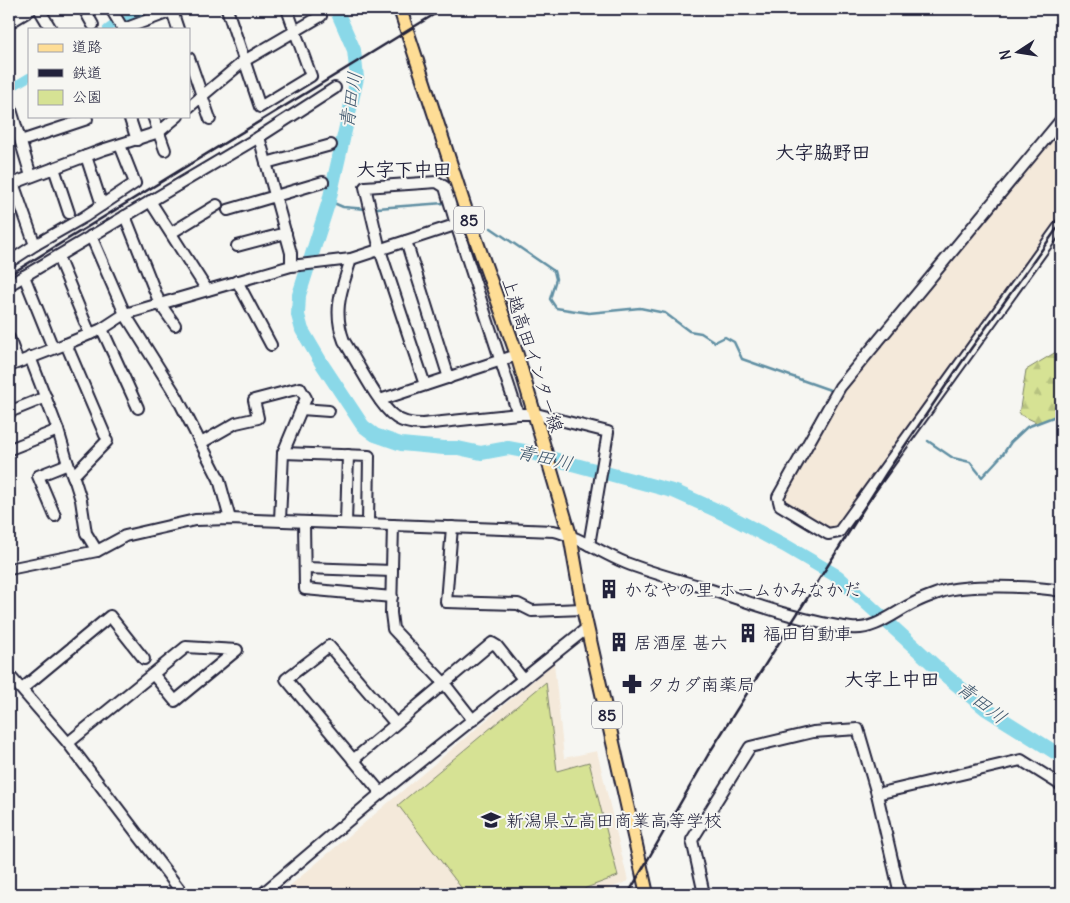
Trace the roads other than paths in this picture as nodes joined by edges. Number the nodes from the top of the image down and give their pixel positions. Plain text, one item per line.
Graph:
1 (32, 9) edge
2 (39, 9) edge
3 (84, 9) edge
4 (110, 9) edge
5 (227, 9) edge
6 (287, 9) edge
7 (400, 9) edge
8 (174, 10) edge
9 (321, 16) dead end
10 (9, 23) edge
11 (93, 25) dead end
12 (50, 28) edge
13 (122, 28) edge
14 (126, 28) edge
15 (178, 28) edge
16 (295, 32) junction
17 (190, 61) edge
18 (244, 61) junction
19 (335, 88) dead end
20 (202, 96) junction
21 (9, 103) edge
22 (190, 107) edge
23 (130, 118) edge
24 (154, 118) edge
25 (176, 118) edge
26 (87, 119) dead end
27 (210, 119) dead end
28 (1061, 120) edge
29 (65, 121) edge
30 (159, 132) junction
31 (259, 137) junction
32 (136, 140) junction
33 (21, 141) junction
34 (120, 145) junction
35 (331, 145) dead end
36 (164, 150) dead end
37 (86, 156) junction
38 (266, 163) junction
39 (54, 168) junction
40 (31, 176) junction
41 (323, 182) dead end
42 (11, 184) edge
43 (276, 197) junction
44 (150, 201) junction
45 (102, 205) junction
46 (217, 206) dead end
47 (228, 210) dead end
48 (68, 213) dead end
49 (125, 216) junction
50 (469, 220) junction
51 (456, 224) junction
52 (1061, 224) edge
53 (171, 233) junction
54 (286, 233) junction
55 (91, 236) junction
56 (406, 241) junction
57 (35, 245) junction
58 (237, 246) dead end
59 (380, 250) junction
60 (58, 257) junction
61 (350, 260) junction
62 (9, 262) edge
63 (295, 265) junction
64 (24, 276) junction
65 (237, 282) junction
66 (9, 285) edge
67 (207, 290) junction
68 (160, 304) junction
69 (125, 314) junction
70 (175, 325) dead end
71 (102, 329) junction
72 (90, 334) junction
73 (9, 338) edge
74 (66, 344) junction
75 (271, 345) dead end
76 (54, 348) junction
77 (518, 355) junction
78 (30, 357) junction
79 (500, 360) junction
80 (14, 364) edge
81 (448, 378) junction
82 (425, 385) junction
83 (46, 397) junction
84 (380, 400) junction
85 (138, 408) dead end
86 (301, 409) junction
87 (329, 411) dead end
88 (9, 412) edge
89 (518, 414) junction
90 (536, 414) junction
91 (58, 430) junction
92 (201, 443) junction
93 (10, 449) edge
94 (283, 452) junction
95 (348, 455) junction
96 (68, 464) junction
97 (73, 476) junction
98 (55, 516) dead end
99 (230, 519) junction
100 (280, 520) junction
101 (304, 522) junction
102 (346, 523) junction
103 (368, 524) junction
104 (393, 525) junction
105 (452, 527) junction
106 (570, 535) junction
107 (589, 545) junction
108 (97, 551) junction
109 (305, 568) junction
110 (9, 569) edge
111 (392, 571) junction
112 (1061, 591) edge
113 (392, 597) junction
114 (583, 610) junction
115 (587, 628) junction
116 (144, 659) dead end
117 (153, 674) junction
118 (9, 675) edge
119 (523, 679) junction
120 (444, 684) junction
121 (22, 689) junction
122 (473, 720) junction
123 (395, 723) junction
124 (68, 743) junction
125 (353, 760) junction
126 (1061, 783) edge
127 (380, 793) junction
128 (877, 794) junction
129 (183, 894) edge
130 (262, 894) edge
131 (647, 894) edge
132 (704, 894) edge
133 (900, 894) edge

1 - 10 street
2 - 12 street
3 - 11 street
4 - 13 street
5 - 18 street
6 - 16 street
7 - 50 main road, 上越高田インター線 / 85
8 - 14 street
8 - 15 street
9 - 16 street
16 - 18 street
16 - 18 street
17 - 20 street
18 - 20 street
19 - 31 street
20 - 22 street
20 - 27 street
21 - 33 street
23 - 32 street
24 - 30 street
25 - 30 street
26 - 29 street
28 - 52 street
29 - 33 street
30 - 32 street
30 - 36 street
31 - 38 street
31 - 44 street
32 - 34 street
33 - 40 street
34 - 37 street
34 - 45 street
35 - 38 street
37 - 39 street
37 - 45 street
38 - 43 street
39 - 40 street
39 - 48 street
40 - 42 street
41 - 43 street
42 - 57 street
43 - 47 street
43 - 54 street
44 - 49 street
44 - 53 street
45 - 57 street
46 - 53 street
49 - 55 street
49 - 68 street
50 - 51 street
50 - 77 main road, 上越高田インター線 / 85
51 - 56 street
51 - 59 street
51 - 79 street
53 - 67 street
54 - 58 street
54 - 63 street
55 - 60 street
55 - 69 street
56 - 59 street
56 - 81 street
57 - 62 street
59 - 61 street
59 - 82 street
60 - 64 street
60 - 72 street
61 - 63 street
61 - 84 street
63 - 65 street
64 - 66 street
64 - 76 street
65 - 67 street
65 - 75 street
67 - 68 street
68 - 69 street
68 - 70 street
69 - 71 street
69 - 92 street
71 - 72 street
71 - 85 street
72 - 74 street
73 - 80 street
74 - 76 street
74 - 97 street
76 - 78 street
77 - 79 street
77 - 90 main road, 上越高田インター線 / 85
78 - 80 street
78 - 83 street
79 - 81 street
79 - 89 street
81 - 82 street
82 - 84 street
83 - 88 street
83 - 91 street
84 - 89 street
86 - 87 street
86 - 92 street
86 - 94 street
89 - 90 street
90 - 106 main road, 上越高田インター線 / 85
90 - 107 street
91 - 93 street
91 - 96 street
92 - 99 street
94 - 95 street
94 - 100 street
95 - 102 street
95 - 103 street
96 - 97 street
96 - 98 street
97 - 108 street
99 - 100 street
99 - 108 street
100 - 101 street
101 - 102 street
101 - 109 street
102 - 103 street
103 - 104 street
104 - 105 street
104 - 111 street
105 - 106 street
105 - 114 street
106 - 107 street
106 - 114 main road, 上越高田インター線 / 85
107 - 112 street
108 - 110 street
109 - 111 street
109 - 113 street
111 - 113 street
113 - 120 street
114 - 115 main road, 上越高田インター線 / 85
115 - 119 street
115 - 131 main road, 上越高田インター線 / 85
116 - 121 street
117 - 117 street
117 - 124 street
118 - 121 street
119 - 120 street
119 - 122 street
120 - 122 street
120 - 123 street
121 - 124 street
122 - 127 street
123 - 125 street
123 - 125 street
124 - 129 street
125 - 127 street
126 - 128 street
127 - 130 street
128 - 132 street
128 - 133 street

